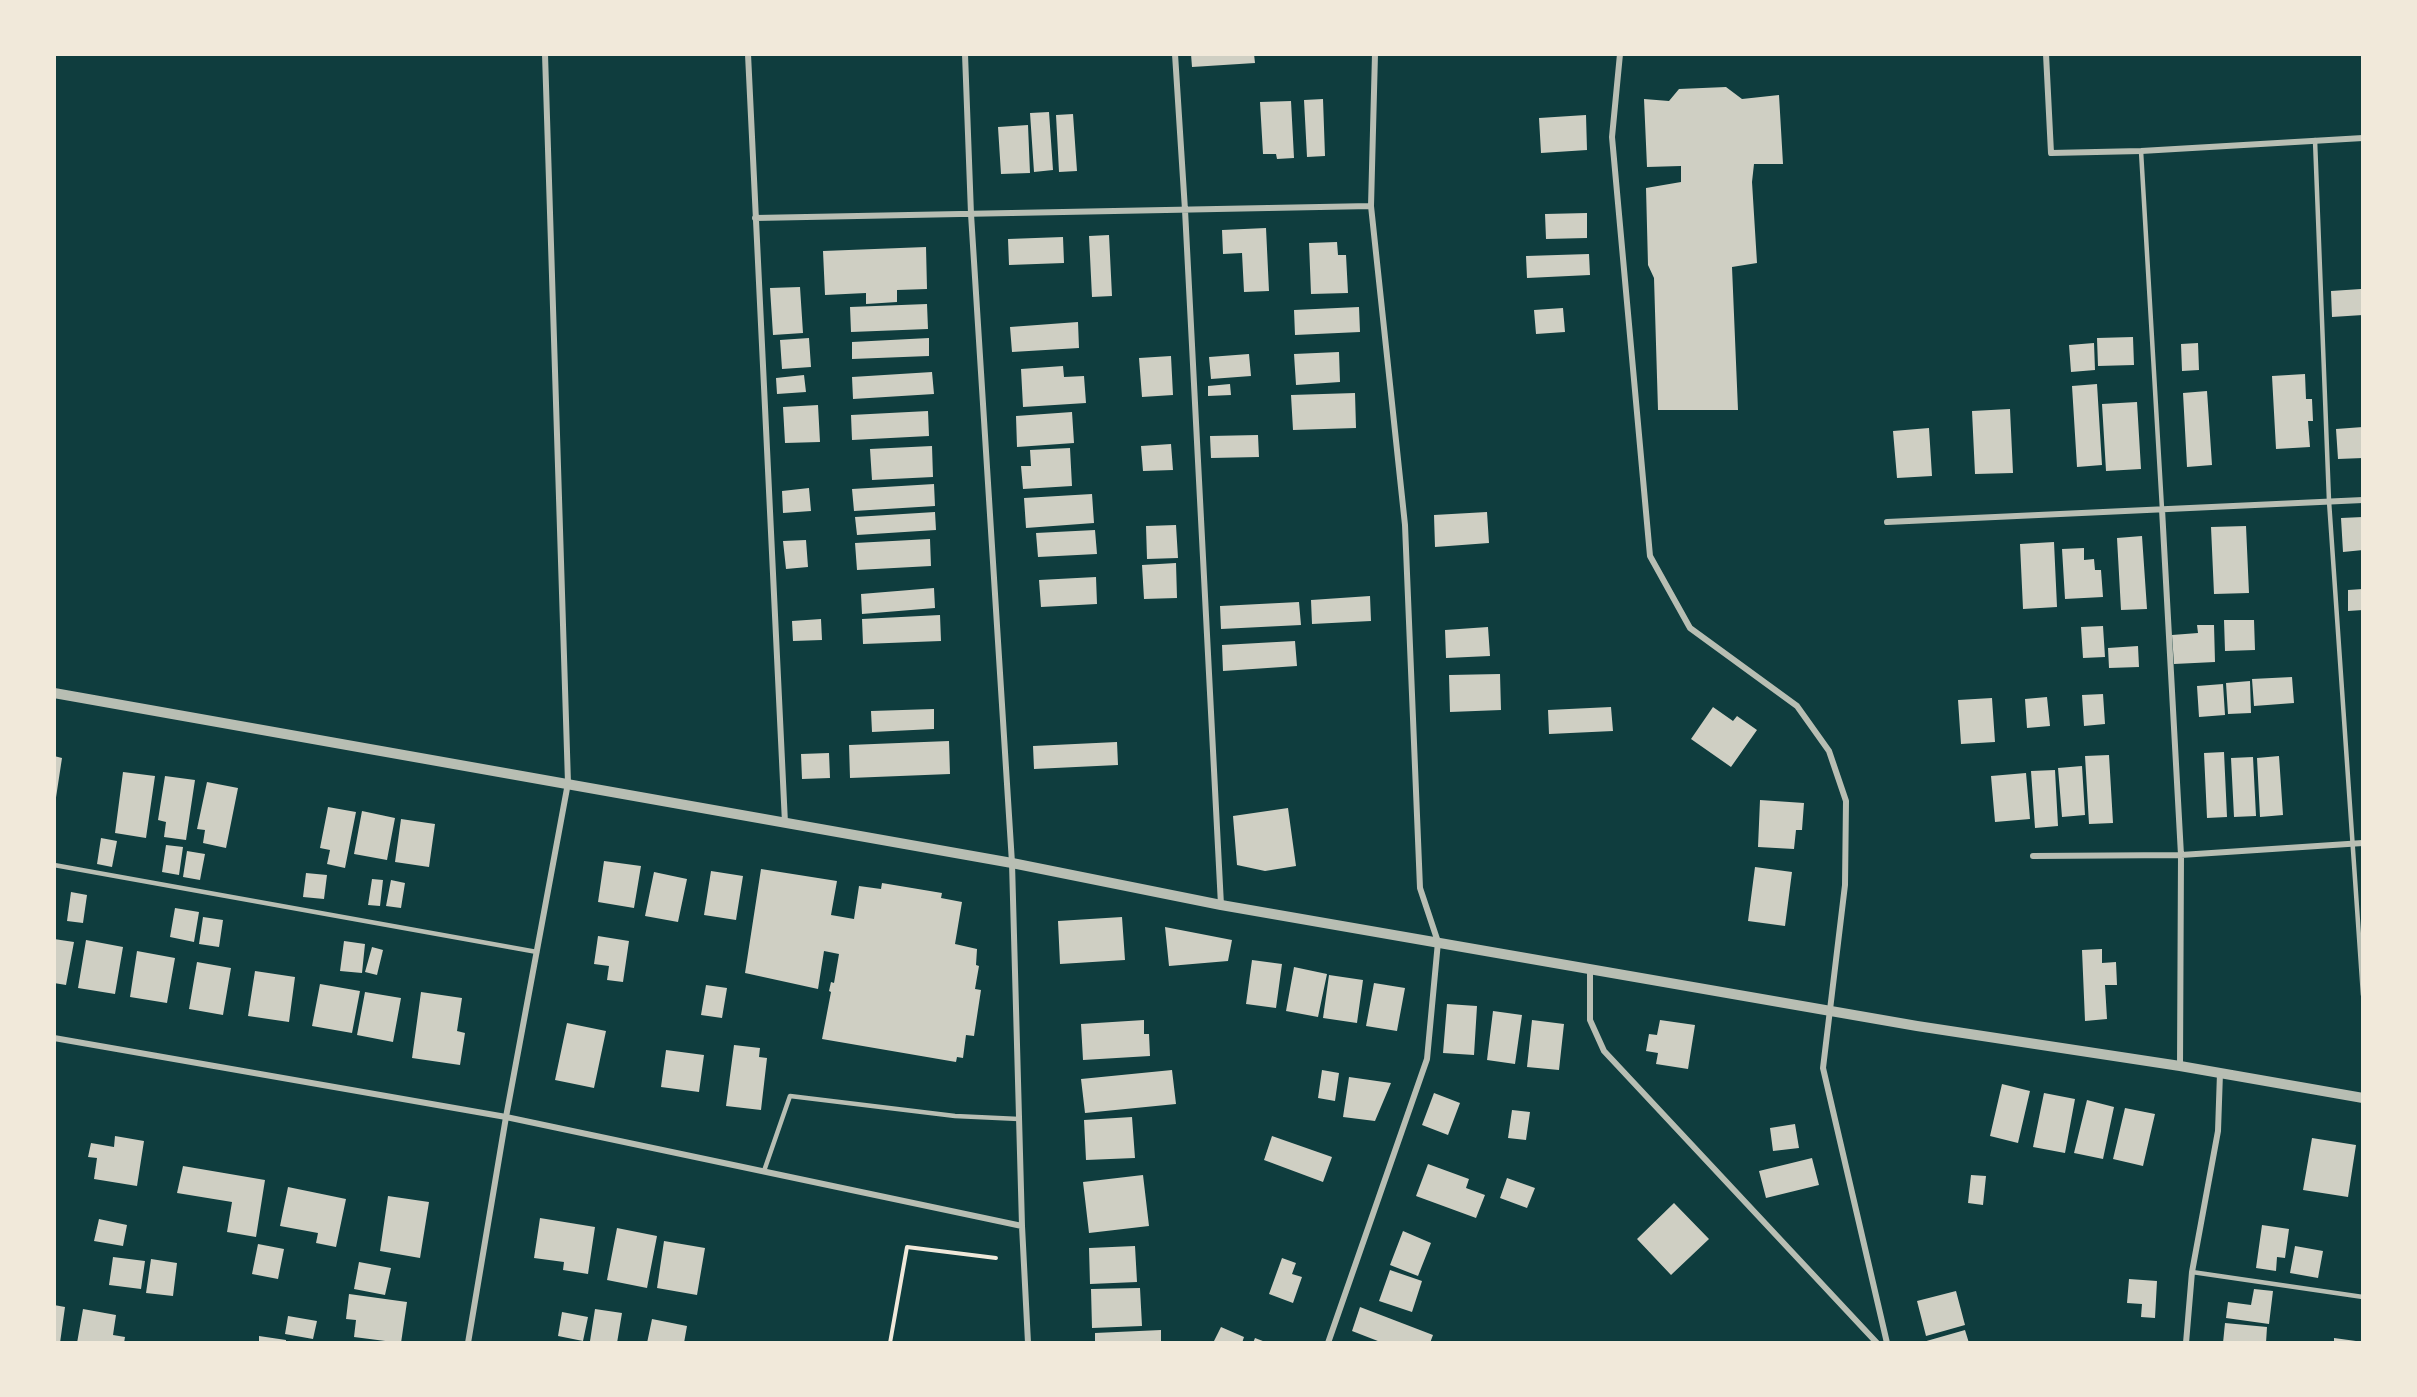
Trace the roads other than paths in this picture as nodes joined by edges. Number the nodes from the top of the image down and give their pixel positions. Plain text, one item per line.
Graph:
1 (545, 54) edge
2 (748, 54) edge
3 (965, 54) edge
4 (1175, 54) edge
5 (1375, 54) edge
6 (1620, 54) edge
7 (2046, 54) edge
8 (2363, 138) edge
9 (2315, 141) junction
10 (2141, 151) junction
11 (1371, 206) junction
12 (1185, 210) junction
13 (970, 214) junction
14 (755, 218) junction
15 (2363, 500) edge
16 (2329, 501) junction
17 (2162, 508) junction
18 (1887, 522) dead end
19 (54, 693) edge
20 (568, 783) junction
21 (785, 823) junction
22 (2363, 843) edge
23 (2352, 844) junction
24 (2181, 855) junction
25 (2032, 856) dead end
26 (1012, 863) junction
27 (54, 866) edge
28 (1221, 905) junction
29 (1438, 942) junction
30 (537, 952) junction
31 (1590, 969) junction
32 (2363, 995) edge
33 (54, 1038) edge
34 (2180, 1066) junction
35 (2220, 1073) junction
36 (2363, 1098) edge
37 (506, 1117) junction
38 (1019, 1119) junction
39 (764, 1172) junction
40 (1022, 1226) junction
41 (2192, 1272) junction
42 (2363, 1297) edge
43 (468, 1343) edge
44 (1028, 1343) edge
45 (1328, 1343) edge
46 (1876, 1343) edge
47 (1887, 1343) edge
48 (2186, 1343) edge

1 - 20 street
2 - 14 street
3 - 13 street
4 - 12 street
5 - 11 street
6 - 47 street
7 - 10 street
8 - 9 street
9 - 10 street
9 - 16 lane
10 - 17 lane
11 - 12 street
11 - 29 street
12 - 13 street
12 - 28 street
13 - 14 street
13 - 26 street
14 - 21 street
15 - 16 street
16 - 17 street
16 - 23 lane
17 - 18 street
17 - 24 street
19 - 20 street
20 - 21 street
20 - 30 street
21 - 26 street
22 - 23 street
23 - 24 street
23 - 32 lane
24 - 25 street
24 - 34 street
26 - 28 street
26 - 38 street
27 - 30 lane
28 - 29 street
29 - 31 street
29 - 45 street
30 - 37 street
31 - 34 street
31 - 46 street
33 - 37 street
34 - 35 street
35 - 36 street
35 - 41 street
37 - 39 street
37 - 43 street
38 - 39 lane
38 - 40 street
39 - 40 street
40 - 44 street
41 - 42 lane
41 - 48 street

